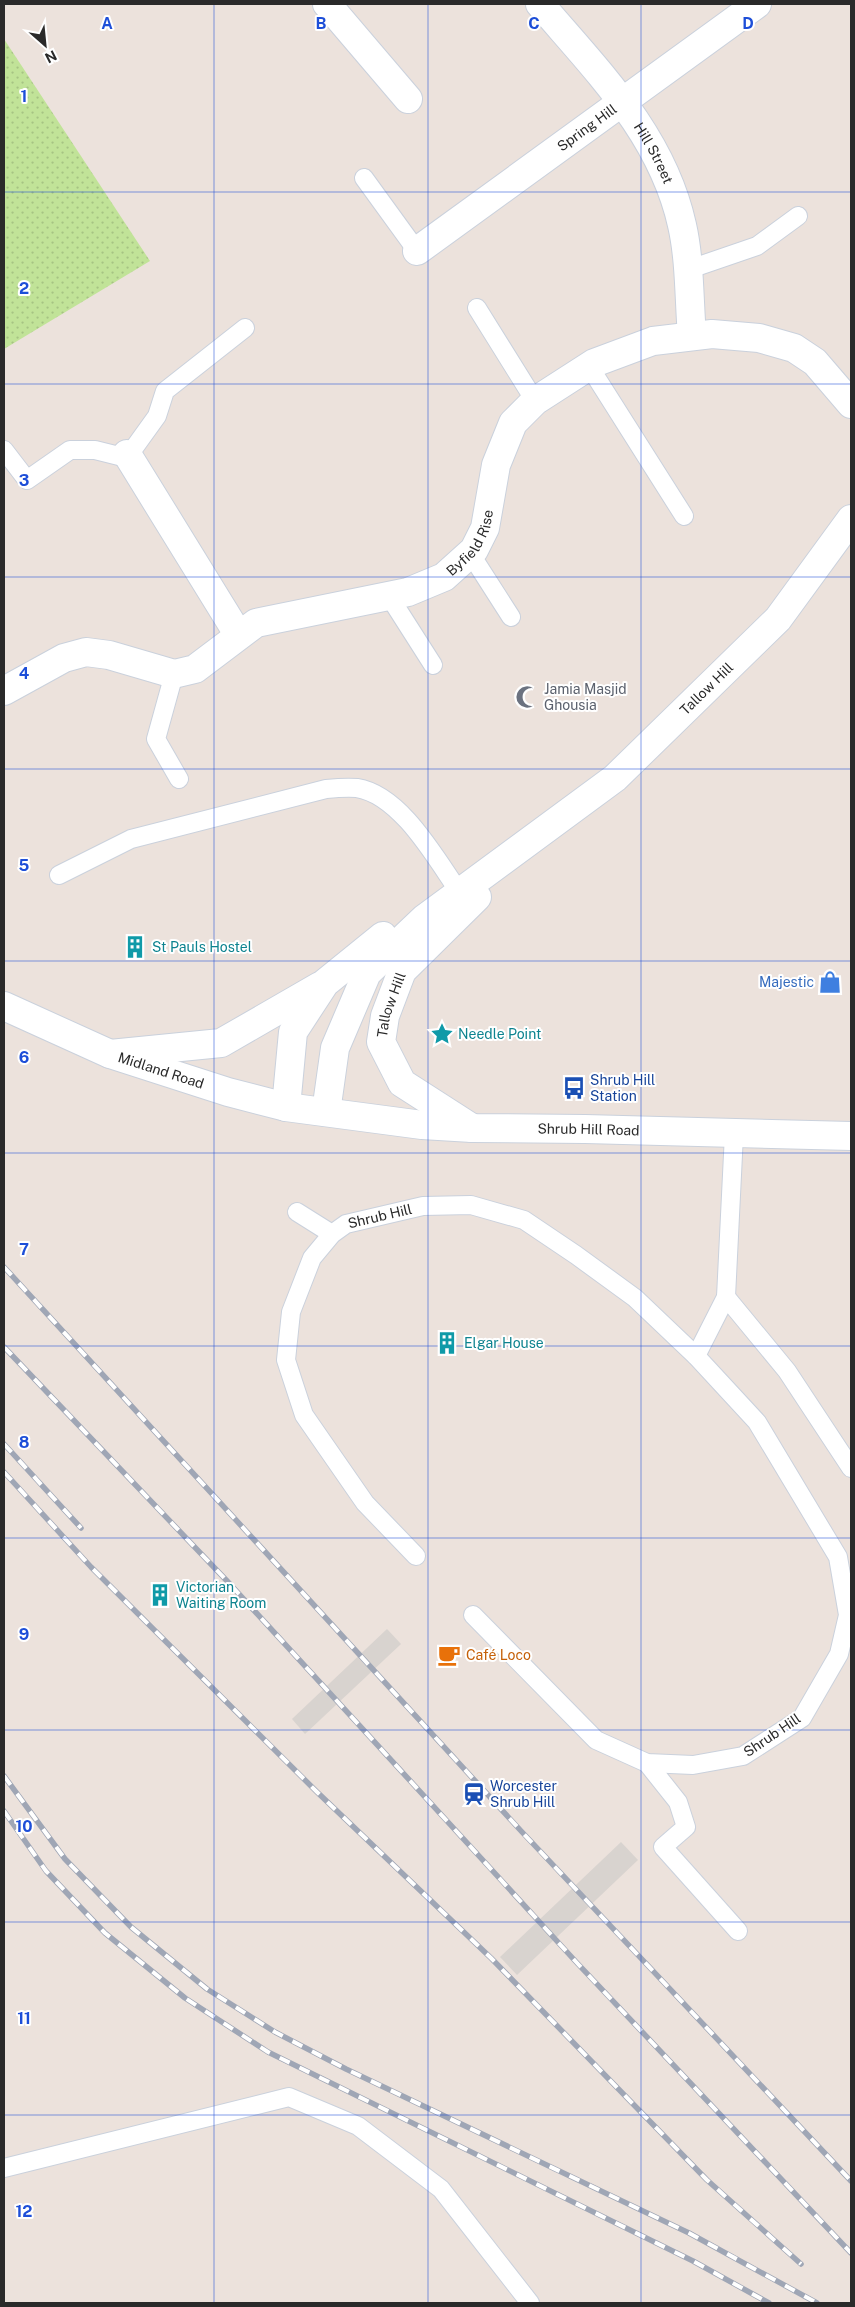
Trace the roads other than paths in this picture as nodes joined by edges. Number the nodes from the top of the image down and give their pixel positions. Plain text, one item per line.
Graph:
1 (327, 4) edge
2 (540, 4) edge
3 (757, 4) edge
4 (408, 99) dead end
5 (622, 99) junction
6 (364, 178) dead end
7 (798, 216) dead end
8 (417, 251) joint
9 (687, 270) junction
10 (477, 308) dead end
11 (245, 328) dead end
12 (692, 336) junction
13 (589, 366) junction
14 (535, 401) junction
15 (851, 404) edge
16 (4, 450) edge
17 (127, 454) junction
18 (684, 516) dead end
19 (851, 519) edge
20 (470, 553) junction
21 (389, 596) junction
22 (511, 617) dead end
23 (238, 634) junction
24 (433, 665) dead end
25 (174, 674) junction
26 (4, 691) edge
27 (179, 779) dead end
28 (538, 836) junction
29 (59, 875) dead end
30 (460, 893) junction
31 (425, 918) junction
32 (325, 983) junction
33 (4, 1006) edge
34 (110, 1054) junction
35 (286, 1107) junction
36 (326, 1112) junction
37 (472, 1128) junction
38 (734, 1134) junction
39 (851, 1136) edge
40 (297, 1212) dead end
41 (332, 1234) junction
42 (726, 1297) junction
43 (696, 1356) junction
44 (851, 1468) edge
45 (416, 1556) dead end
46 (473, 1615) dead end
47 (647, 1763) junction
48 (738, 1931) dead end
49 (4, 2168) edge
50 (530, 2303) edge

1 - 4 street
2 - 5 street, Hill Street
3 - 5 street, Spring Hill
5 - 8 street, Spring Hill
5 - 9 street, Hill Street
6 - 8 lane
7 - 9 lane
9 - 12 street, Hill Street
10 - 14 lane
11 - 17 lane
12 - 13 street, Byfield Rise
12 - 15 street, Byfield Rise
13 - 14 street, Byfield Rise
13 - 18 lane
14 - 20 street, Byfield Rise
16 - 17 lane
17 - 23 street
19 - 28 street, Tallow Hill
20 - 21 street, Byfield Rise
20 - 22 lane
21 - 23 street, Byfield Rise
21 - 24 lane
23 - 25 street, Byfield Rise
25 - 26 street
25 - 27 lane
28 - 30 street, Tallow Hill
28 - 37 street, Tallow Hill
29 - 30 lane
30 - 31 street, Tallow Hill
31 - 32 street, Tallow Hill
31 - 36 street, Tallow Hill
32 - 34 street, Tallow Hill
32 - 35 street, Tallow Hill
33 - 34 street, Midland Road
34 - 35 street, Midland Road
35 - 36 street, Midland Road
36 - 37 street, Shrub Hill Road
37 - 38 street, Shrub Hill Road
38 - 39 street, Shrub Hill Road
38 - 42 lane
40 - 41 lane
41 - 43 lane, Shrub Hill
41 - 45 lane, Shrub Hill
42 - 43 lane
42 - 44 lane
43 - 47 lane, Shrub Hill
46 - 47 lane, Shrub Hill
47 - 48 lane
49 - 50 lane

